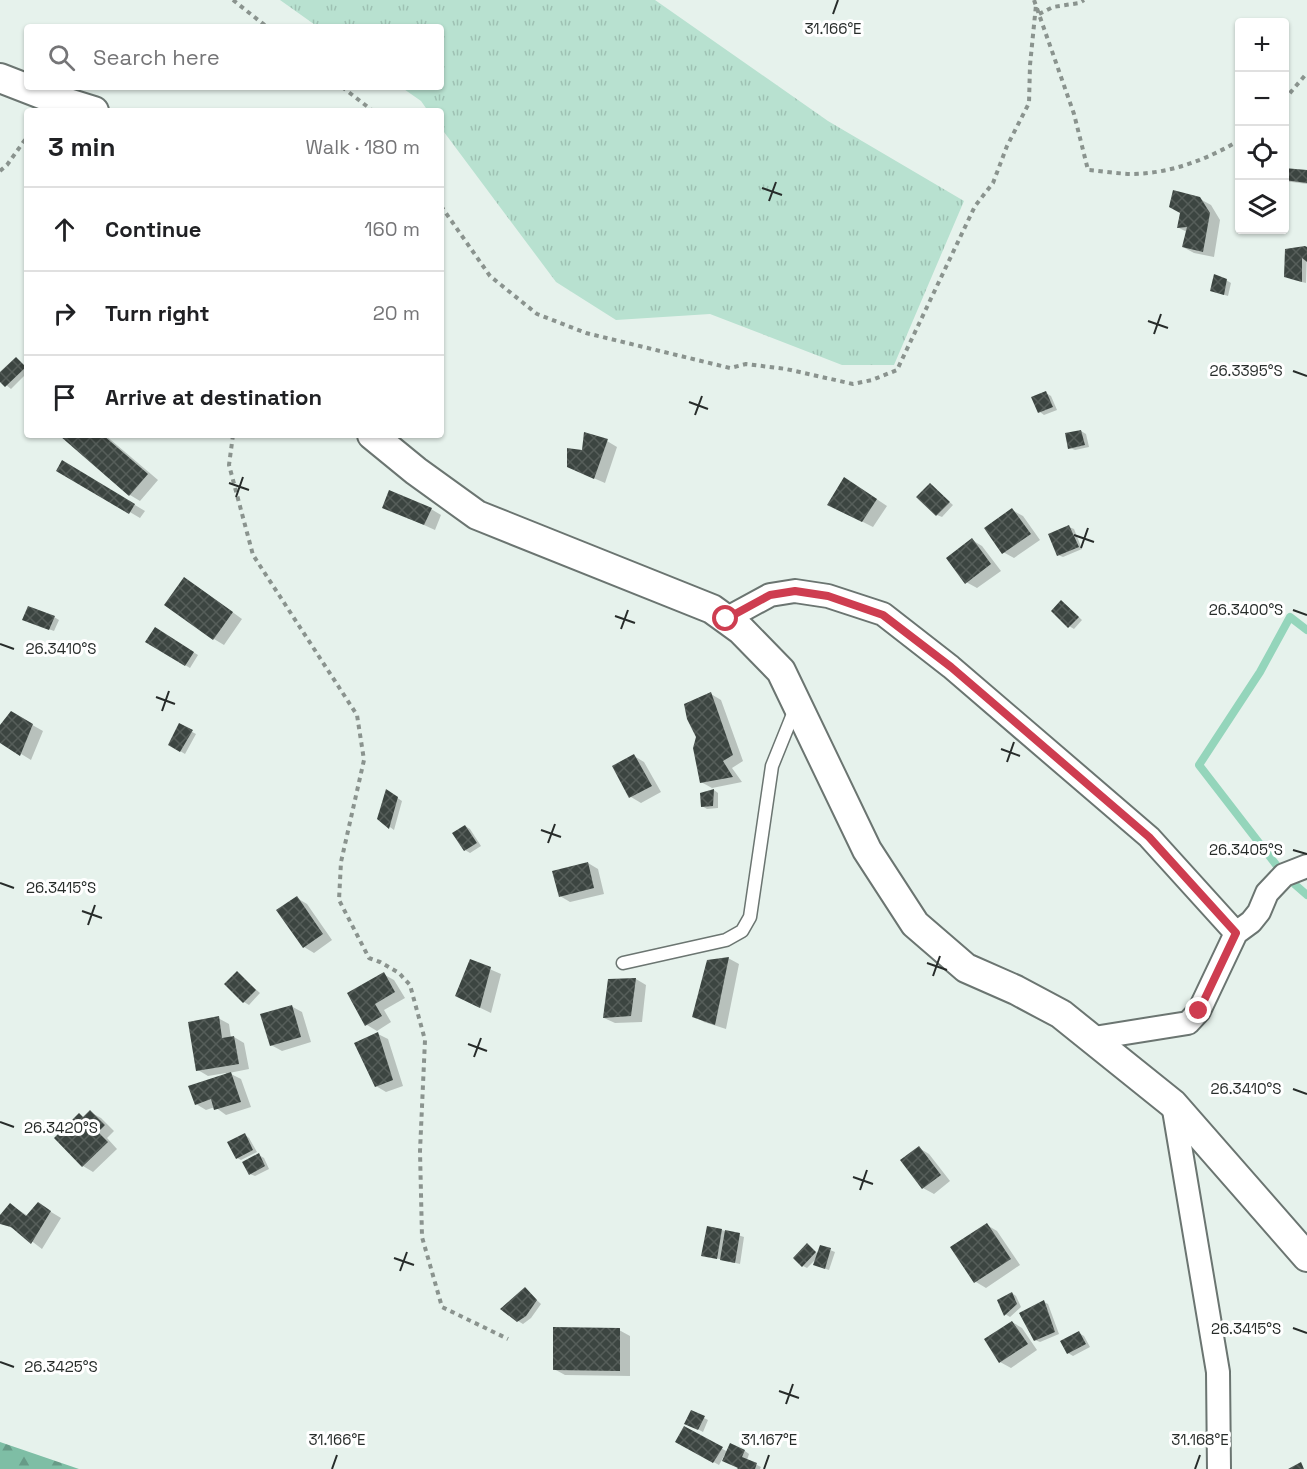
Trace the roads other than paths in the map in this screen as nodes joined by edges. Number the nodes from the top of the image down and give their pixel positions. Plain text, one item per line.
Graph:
1 (0, 78) edge
2 (24, 87) edge
3 (31, 90) edge
4 (84, 108) edge
5 (376, 438) edge
6 (726, 619) junction
7 (797, 705) junction
8 (1307, 866) edge
9 (1236, 933) junction
10 (623, 963) dead end
11 (1094, 1038) junction
12 (1173, 1104) junction
13 (1307, 1257) edge
14 (1219, 1469) edge

1 - 2 street
3 - 4 street
5 - 6 street
6 - 7 street
6 - 9 street
7 - 10 lane
7 - 11 street
8 - 9 street
9 - 11 street
11 - 12 street
12 - 13 street
12 - 14 street

